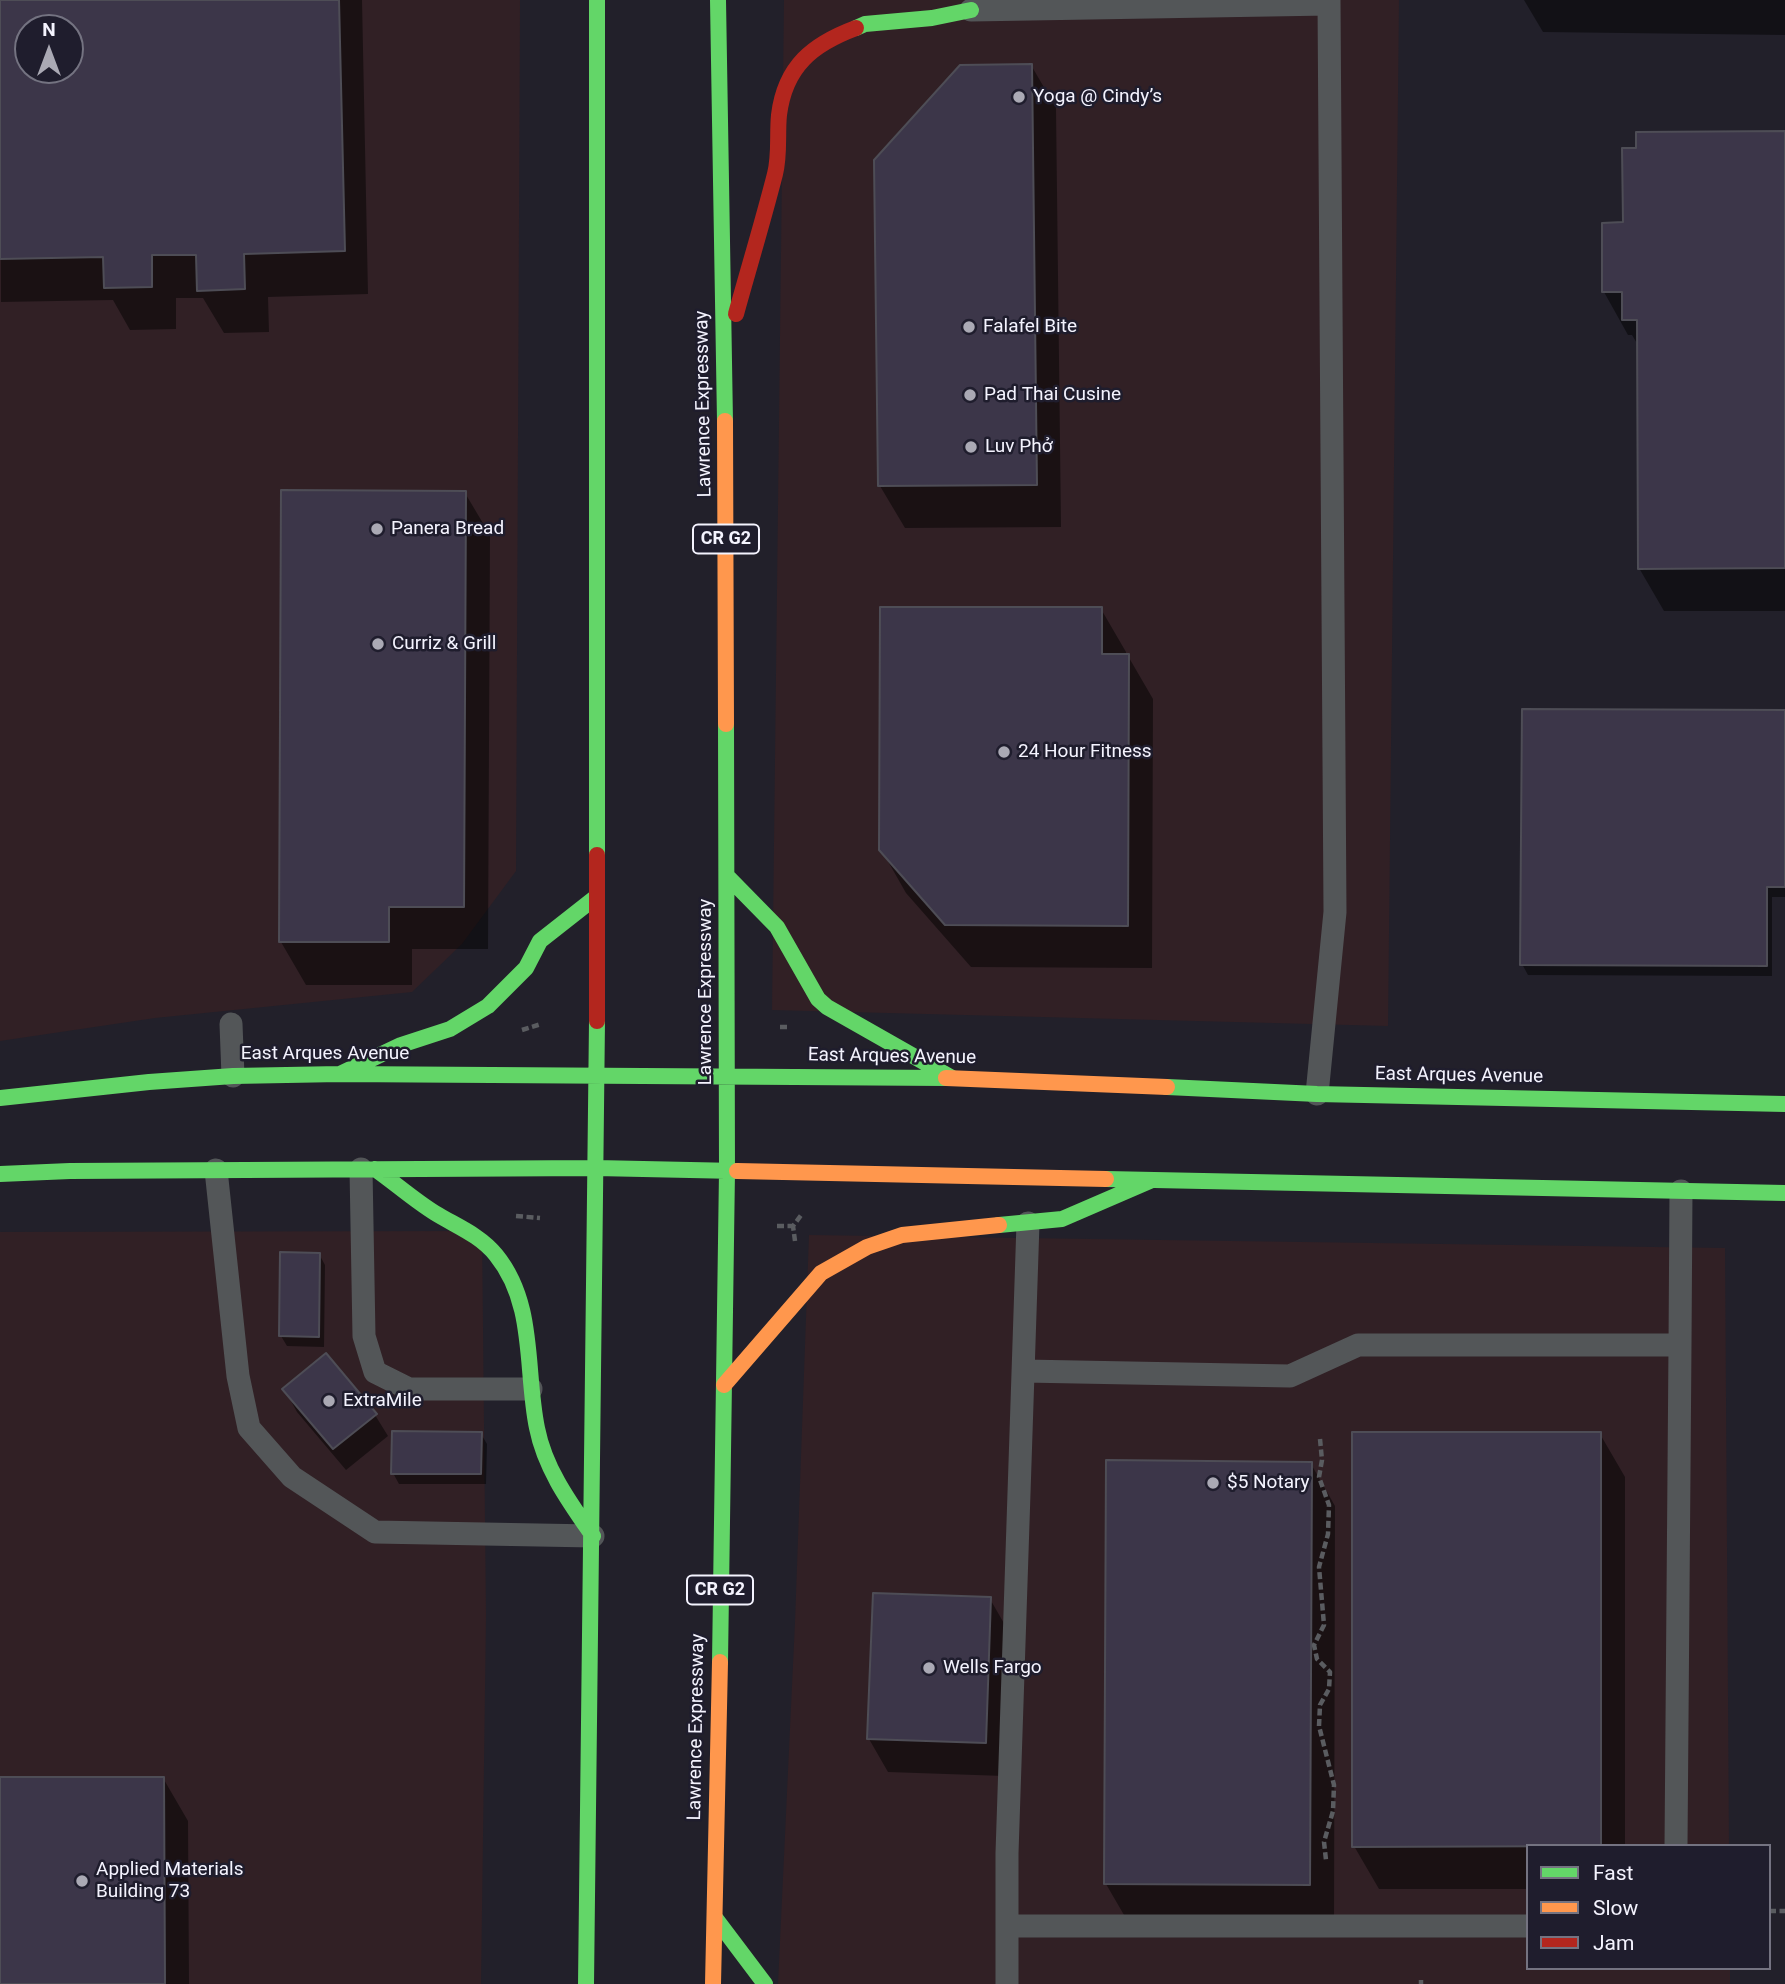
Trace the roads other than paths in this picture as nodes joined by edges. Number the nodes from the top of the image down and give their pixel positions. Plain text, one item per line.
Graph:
1 (597, 0) edge
2 (718, 0) edge
3 (941, 0) edge
4 (1329, 2) edge
5 (971, 10) junction
6 (725, 353) junction
7 (727, 876) junction
8 (596, 897) junction
9 (231, 1024) dead end
10 (340, 1074) junction
11 (233, 1076) junction
12 (597, 1076) junction
13 (727, 1078) junction
14 (952, 1078) junction
15 (1317, 1094) junction
16 (0, 1098) edge
17 (1785, 1104) edge
18 (368, 1168) junction
19 (596, 1168) junction
20 (216, 1170) junction
21 (727, 1171) junction
22 (0, 1174) edge
23 (1150, 1181) junction
24 (1681, 1191) junction
25 (1785, 1194) edge
26 (1028, 1223) junction
27 (1680, 1345) junction
28 (1024, 1371) junction
29 (723, 1385) junction
30 (531, 1389) junction
31 (593, 1536) junction
32 (1676, 1844) edge
33 (716, 1919) junction
34 (1007, 1926) junction
35 (1526, 1926) edge
36 (586, 1984) edge
37 (713, 1984) edge
38 (765, 1984) edge
39 (1007, 1984) edge

1 - 8 main road
2 - 6 main road, Lawrence Expressway / CR G2
3 - 5 main road
4 - 5 lane
4 - 15 lane
5 - 6 main road
6 - 7 main road, Lawrence Expressway / CR G2
7 - 13 main road, Lawrence Expressway / CR G2
7 - 14 main road
8 - 10 main road
8 - 12 main road
9 - 11 lane
10 - 11 main road, East Arques Avenue
10 - 12 main road, East Arques Avenue
11 - 16 main road, East Arques Avenue
12 - 13 main road, East Arques Avenue
12 - 19 main road
13 - 14 main road, East Arques Avenue
13 - 21 main road, Lawrence Expressway / CR G2
14 - 15 main road, East Arques Avenue
15 - 17 main road, East Arques Avenue
18 - 19 main road
18 - 20 main road
18 - 30 main road
18 - 30 lane
19 - 21 main road
19 - 31 main road
20 - 22 main road
20 - 31 lane
21 - 23 main road
21 - 29 main road, Lawrence Expressway / CR G2
23 - 24 main road
23 - 26 main road
24 - 25 main road
24 - 27 lane
26 - 28 lane
26 - 29 main road
27 - 28 lane
27 - 32 lane
28 - 34 lane
29 - 33 main road, Lawrence Expressway / CR G2
30 - 31 main road
31 - 36 main road
33 - 37 main road, Lawrence Expressway / CR G2
33 - 38 main road
34 - 35 lane
34 - 39 lane

